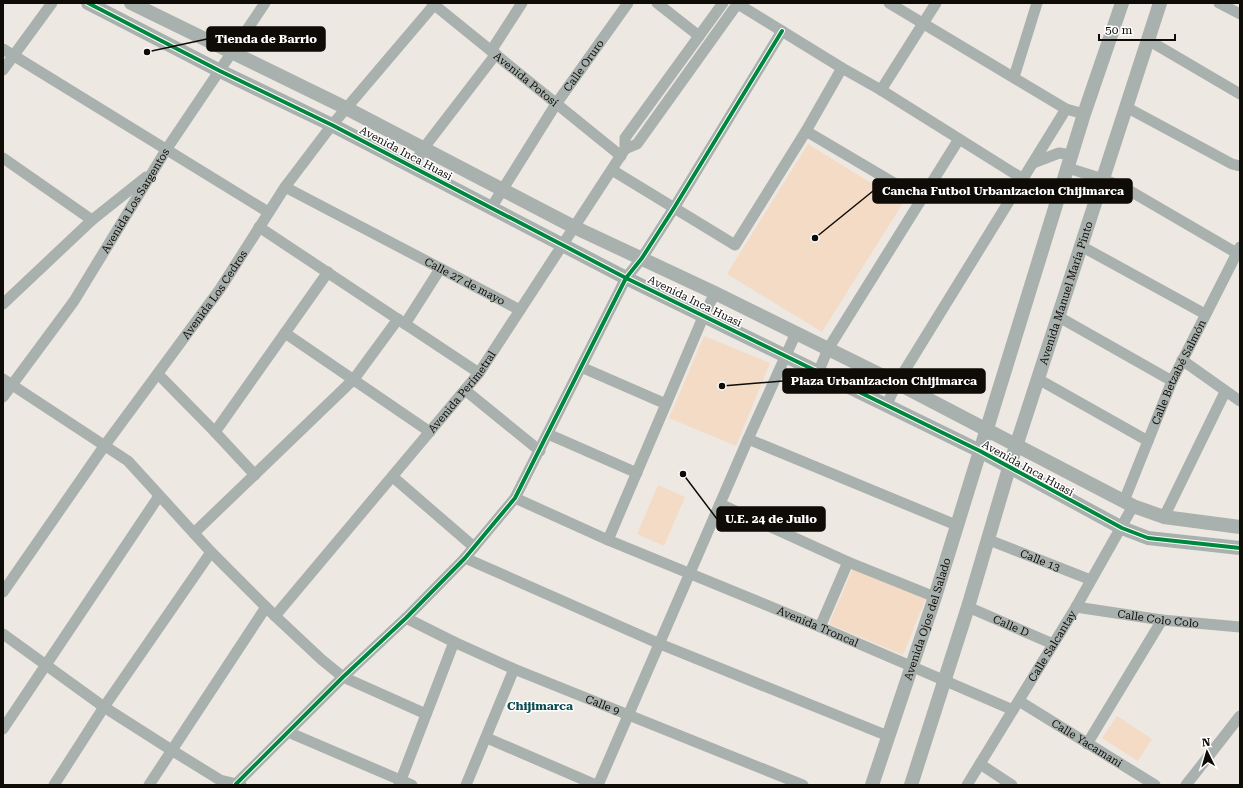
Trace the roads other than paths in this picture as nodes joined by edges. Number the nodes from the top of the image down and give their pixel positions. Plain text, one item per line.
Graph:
1 (52, 3) edge
2 (88, 3) edge
3 (131, 3) edge
4 (522, 3) edge
5 (628, 3) edge
6 (658, 3) edge
7 (723, 3) edge
8 (738, 3) edge
9 (889, 3) edge
10 (936, 3) edge
11 (1037, 3) edge
12 (1122, 3) edge
13 (1160, 3) edge
14 (1219, 3) edge
15 (433, 4) edge
16 (260, 5) edge
17 (1240, 14) edge
18 (924, 24) junction
19 (782, 31) junction
20 (699, 36) junction
21 (1148, 40) junction
22 (3, 49) edge
23 (232, 52) junction
24 (494, 52) junction
25 (13, 56) junction
26 (842, 68) junction
27 (3, 70) edge
28 (220, 71) junction
29 (1014, 77) junction
30 (881, 90) junction
31 (1240, 94) edge
32 (556, 104) junction
33 (1126, 107) junction
34 (346, 108) junction
35 (1066, 108) junction
36 (1084, 114) junction
37 (332, 125) junction
38 (806, 131) junction
39 (959, 139) junction
40 (423, 149) junction
41 (166, 150) junction
42 (623, 153) junction
43 (3, 158) edge
44 (1033, 162) junction
45 (1070, 162) junction
46 (1240, 166) edge
47 (413, 167) junction
48 (612, 170) junction
49 (153, 172) junction
50 (1103, 179) junction
51 (1023, 180) junction
52 (285, 187) junction
53 (502, 190) junction
54 (921, 199) junction
55 (491, 208) junction
56 (674, 208) junction
57 (268, 212) junction
58 (92, 220) junction
59 (259, 226) junction
60 (574, 227) junction
61 (564, 244) junction
62 (1081, 246) junction
63 (1239, 251) edge
64 (642, 258) junction
65 (440, 268) junction
66 (328, 272) junction
67 (626, 278) junction
68 (715, 293) junction
69 (3, 304) edge
70 (520, 310) junction
71 (1206, 314) junction
72 (704, 315) junction
73 (1059, 317) junction
74 (401, 321) junction
75 (286, 333) junction
76 (796, 333) junction
77 (828, 349) junction
78 (785, 356) junction
79 (1182, 360) junction
80 (581, 367) junction
81 (479, 373) junction
82 (818, 373) junction
83 (158, 374) junction
84 (354, 379) junction
85 (1038, 379) junction
86 (7, 382) edge
87 (1172, 382) junction
88 (897, 383) junction
89 (465, 390) junction
90 (1225, 392) junction
91 (3, 397) edge
92 (1240, 401) edge
93 (666, 404) junction
94 (886, 406) junction
95 (987, 428) junction
96 (215, 432) junction
97 (430, 432) junction
98 (548, 434) junction
99 (748, 438) junction
100 (1148, 441) junction
101 (1017, 444) junction
102 (105, 445) junction
103 (540, 451) junction
104 (980, 451) junction
105 (1009, 468) junction
106 (637, 473) junction
107 (255, 475) junction
108 (393, 477) junction
109 (159, 496) junction
110 (515, 498) junction
111 (1129, 503) junction
112 (720, 504) junction
113 (1164, 517) junction
114 (956, 525) junction
115 (1240, 527) edge
116 (1122, 528) junction
117 (194, 533) junction
118 (608, 540) junction
119 (988, 540) junction
120 (474, 547) junction
121 (1240, 548) edge
122 (211, 552) junction
123 (465, 558) junction
124 (848, 562) junction
125 (690, 576) junction
126 (1091, 580) junction
127 (3, 592) edge
128 (935, 597) junction
129 (266, 607) junction
130 (968, 607) junction
131 (1076, 607) junction
132 (275, 616) junction
133 (406, 618) junction
134 (1162, 620) junction
135 (1240, 627) edge
136 (820, 628) junction
137 (3, 634) edge
138 (454, 642) junction
139 (660, 644) junction
140 (1054, 644) junction
141 (46, 664) junction
142 (911, 667) junction
143 (514, 669) junction
144 (343, 677) junction
145 (944, 681) junction
146 (1016, 706) junction
147 (104, 707) junction
148 (426, 714) junction
149 (630, 714) junction
150 (1240, 716) edge
151 (3, 729) edge
152 (288, 732) junction
153 (888, 736) junction
154 (486, 738) junction
155 (1086, 744) junction
156 (173, 751) junction
157 (980, 764) junction
158 (404, 783) edge
159 (239, 784) edge
160 (54, 785) edge
161 (149, 785) edge
162 (466, 785) edge
163 (597, 785) edge
164 (803, 785) edge
165 (872, 785) edge
166 (911, 785) edge
167 (967, 785) edge
168 (1012, 785) edge
169 (1155, 785) edge
170 (1186, 785) edge

1 - 25 street
2 - 28 street, Avenida Inca Huasi
3 - 23 street, Avenida Inca Huasi
4 - 24 street
5 - 32 street, Calle Oruro
6 - 20 street
7 - 20 street
8 - 19 street
8 - 42 street
9 - 18 street
10 - 18 street
11 - 29 street
12 - 36 street
13 - 21 street, Avenida Manuel María Pinto
14 - 17 street
15 - 24 street, Avenida Potosí
15 - 34 street, Avenida Los Cedros
16 - 23 street, Avenida Los Sargentos
18 - 29 street
18 - 30 street
19 - 26 street
19 - 56 street
20 - 42 street
21 - 31 street
21 - 33 street, Avenida Manuel María Pinto
22 - 25 street
23 - 28 street, Avenida Los Sargentos
23 - 34 street, Avenida Inca Huasi
24 - 32 street, Avenida Potosí
24 - 40 street
25 - 27 street
25 - 41 street
26 - 30 street
26 - 38 street
28 - 37 street, Avenida Inca Huasi
28 - 41 street, Avenida Los Sargentos
29 - 35 street
30 - 39 street
32 - 42 street, Avenida Potosí
32 - 53 street, Calle Oruro
33 - 46 street
33 - 50 street, Avenida Manuel María Pinto
34 - 37 street, Avenida Los Cedros
34 - 40 street, Avenida Inca Huasi
35 - 36 street
35 - 44 street
36 - 45 street
37 - 47 street, Avenida Inca Huasi
37 - 52 street, Avenida Los Cedros
38 - 54 street
38 - 56 street
39 - 51 street
39 - 54 street
40 - 47 street
40 - 53 street, Avenida Inca Huasi
41 - 49 street, Avenida Los Sargentos
41 - 57 street
42 - 48 street, Avenida Perímetral
43 - 58 street
44 - 45 street
44 - 51 street
45 - 50 street
45 - 95 street
47 - 55 street, Avenida Inca Huasi
48 - 56 street
48 - 60 street, Avenida Perímetral
49 - 58 street
49 - 86 street, Avenida Los Sargentos
50 - 62 street, Avenida Manuel María Pinto
50 - 63 street
51 - 88 street
52 - 57 street, Avenida Los Cedros
52 - 65 street, Calle 27 de mayo
53 - 55 street, Calle Oruro
53 - 60 street, Avenida Inca Huasi
54 - 77 street
55 - 61 street, Avenida Inca Huasi
56 - 64 street
57 - 59 street, Avenida Los Cedros
58 - 69 street
59 - 66 street
59 - 83 street, Avenida Los Cedros
60 - 61 street, Avenida Perímetral
60 - 64 street, Avenida Inca Huasi
61 - 67 street, Avenida Inca Huasi
61 - 70 street, Avenida Perímetral
62 - 71 street
62 - 73 street, Avenida Manuel María Pinto
63 - 71 street, Calle Betzabé Salmón
64 - 67 street
64 - 68 street, Avenida Inca Huasi
65 - 70 street, Calle 27 de mayo
65 - 74 street
66 - 74 street
66 - 75 street
67 - 72 street, Avenida Inca Huasi
67 - 80 street
68 - 72 street
68 - 76 street, Avenida Inca Huasi
70 - 81 street, Avenida Perímetral
71 - 79 street, Calle Betzabé Salmón
72 - 78 street, Avenida Inca Huasi
72 - 93 street
73 - 85 street, Avenida Manuel María Pinto
73 - 87 street
74 - 81 street
74 - 84 street
75 - 84 street
75 - 96 street
76 - 77 street, Avenida Inca Huasi
76 - 78 street
77 - 82 street
77 - 88 street, Avenida Inca Huasi
78 - 82 street, Avenida Inca Huasi
78 - 99 street
79 - 87 street, Calle Betzabé Salmón
79 - 90 street
80 - 93 street
80 - 98 street
81 - 89 street, Avenida Perímetral
82 - 94 street, Avenida Inca Huasi
83 - 96 street
83 - 102 street, Avenida Los Cedros
84 - 97 street
84 - 107 street
85 - 100 street
85 - 101 street, Avenida Manuel María Pinto
86 - 91 street, Avenida Los Sargentos
86 - 102 street
87 - 100 street, Calle Betzabé Salmón
88 - 94 street
88 - 95 street, Avenida Inca Huasi
89 - 97 street, Avenida Perímetral
89 - 103 street
90 - 92 street
90 - 113 street
93 - 106 street
94 - 104 street, Avenida Inca Huasi
95 - 101 street, Avenida Inca Huasi
95 - 104 street
96 - 107 street
97 - 108 street, Avenida Perímetral
98 - 103 street
98 - 106 street
99 - 112 street
99 - 114 street
100 - 111 street, Calle Betzabé Salmón
101 - 105 street, Avenida Manuel María Pinto
101 - 111 street, Avenida Inca Huasi
102 - 109 street
102 - 127 street, Avenida Los Cedros
103 - 110 street
104 - 105 street, Avenida Inca Huasi
104 - 114 street, Avenida Ojos del Salado
105 - 116 street, Avenida Inca Huasi
105 - 119 street
106 - 118 street
107 - 117 street
108 - 120 street
108 - 132 street, Avenida Perímetral
109 - 117 street
109 - 141 street
110 - 118 street, Avenida Troncal
110 - 120 street
111 - 113 street, Avenida Inca Huasi
111 - 116 street, Calle Salcantay
112 - 124 street
112 - 125 street
113 - 115 street, Avenida Inca Huasi
114 - 128 street, Avenida Ojos del Salado
116 - 121 street, Avenida Inca Huasi
116 - 126 street, Calle Salcantay
117 - 122 street
118 - 125 street, Avenida Troncal
119 - 126 street, Calle 13
119 - 130 street
120 - 123 street
122 - 129 street
122 - 147 street
123 - 133 street
123 - 139 street
124 - 128 street
124 - 136 street
125 - 136 street, Avenida Troncal
125 - 139 street
126 - 131 street, Calle Salcantay
128 - 142 street, Avenida Ojos del Salado
129 - 132 street
129 - 156 street
130 - 140 street, Calle D
130 - 145 street
131 - 134 street, Calle Colo Colo
131 - 140 street, Calle Salcantay
132 - 144 street
133 - 138 street, Calle 9
133 - 144 street
134 - 135 street, Calle Colo Colo
134 - 155 street
136 - 142 street, Avenida Troncal
137 - 141 street
138 - 143 street, Calle 9
138 - 148 street
139 - 149 street
139 - 153 street
140 - 146 street, Calle Salcantay
141 - 147 street
141 - 151 street
142 - 145 street, Avenida Troncal
142 - 153 street, Avenida Ojos del Salado
143 - 149 street, Calle 9
143 - 154 street
144 - 148 street
144 - 152 street
145 - 146 street, Calle Yacamani
145 - 166 street
146 - 155 street, Calle Yacamani
146 - 157 street, Calle Salcantay
147 - 156 street
147 - 160 street
148 - 158 street
149 - 163 street
149 - 164 street, Calle 9
150 - 170 street
152 - 158 street
152 - 159 street
153 - 165 street, Avenida Ojos del Salado
154 - 162 street
154 - 163 street
155 - 169 street, Calle Yacamani
156 - 159 street
156 - 161 street
157 - 167 street, Calle Salcantay
157 - 168 street

